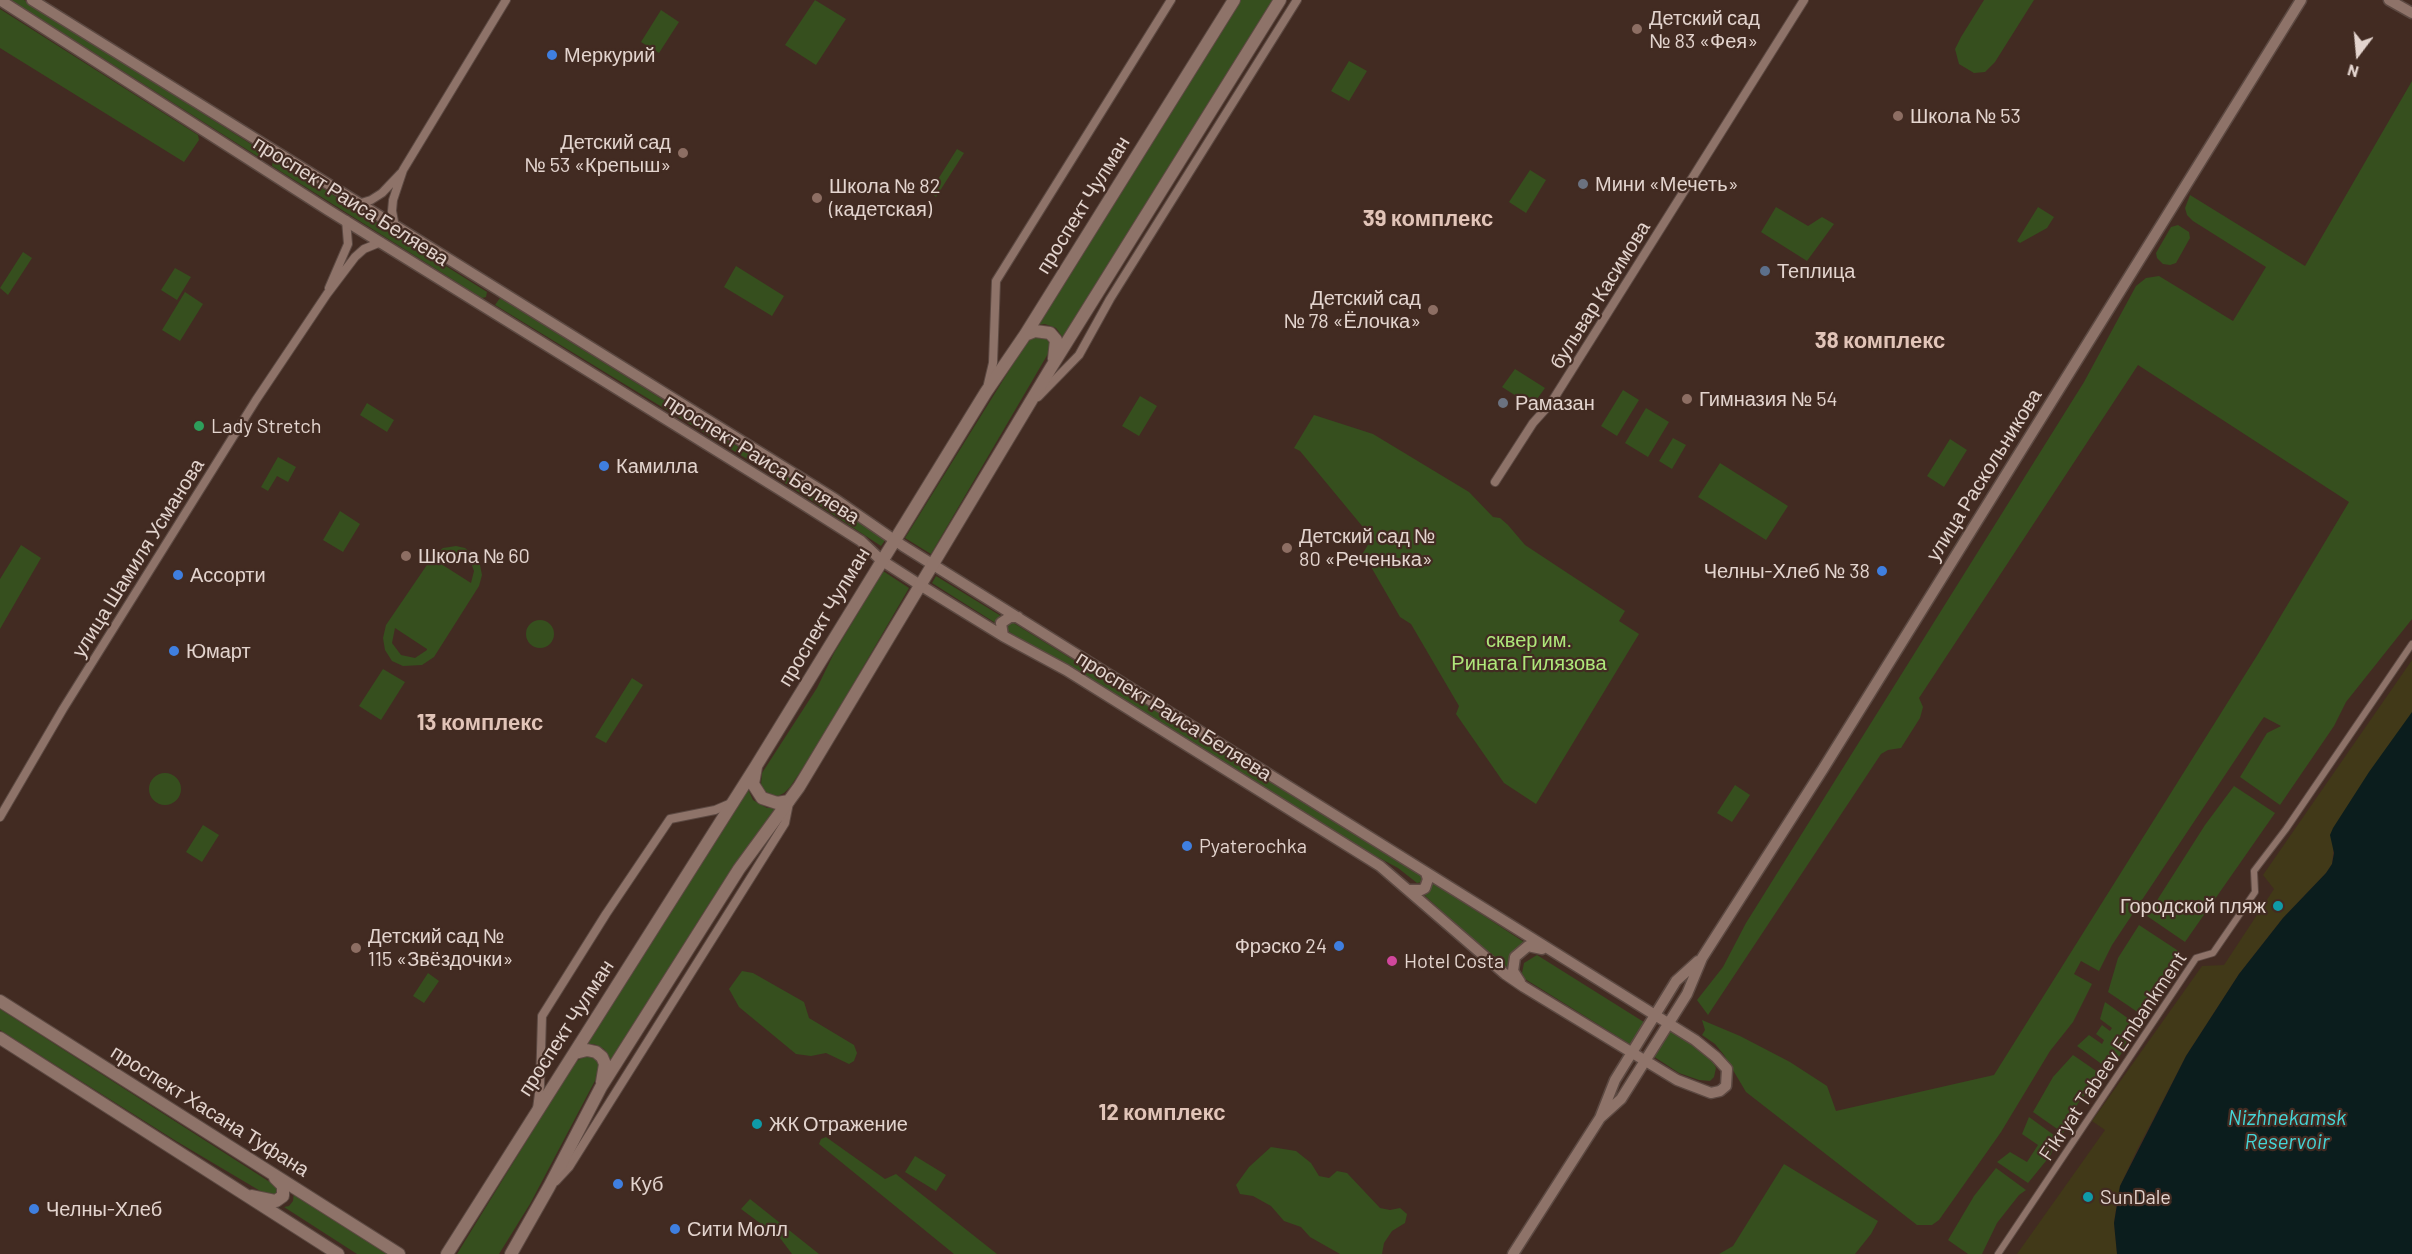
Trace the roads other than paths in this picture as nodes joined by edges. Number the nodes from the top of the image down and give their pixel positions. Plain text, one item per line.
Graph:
1 (0, 0) edge
2 (32, 0) edge
3 (506, 0) edge
4 (1171, 0) edge
5 (1234, 0) edge
6 (1280, 0) edge
7 (1297, 0) edge
8 (1804, 0) edge
9 (2301, 0) edge
10 (2389, 0) edge
11 (2412, 13) edge
12 (280, 156) junction
13 (269, 171) junction
14 (403, 171) junction
15 (358, 204) junction
16 (346, 220) junction
17 (395, 227) junction
18 (381, 242) junction
19 (490, 286) junction
20 (327, 294) junction
21 (477, 302) junction
22 (1025, 335) junction
23 (1052, 366) junction
24 (986, 392) junction
25 (1029, 406) junction
26 (1495, 482) dead end
27 (894, 539) junction
28 (881, 560) junction
29 (932, 564) junction
30 (920, 585) junction
31 (1018, 617) junction
32 (1003, 636) junction
33 (2412, 644) edge
34 (756, 766) junction
35 (789, 801) junction
36 (729, 804) junction
37 (0, 817) edge
38 (1426, 873) junction
39 (1410, 890) junction
40 (1549, 950) junction
41 (1702, 958) junction
42 (1524, 987) junction
43 (0, 1001) edge
44 (1655, 1016) junction
45 (1669, 1024) junction
46 (0, 1038) edge
47 (575, 1053) junction
48 (1632, 1053) junction
49 (1644, 1061) junction
50 (601, 1087) junction
51 (537, 1110) junction
52 (1600, 1118) junction
53 (261, 1166) junction
54 (549, 1188) junction
55 (242, 1193) junction
56 (338, 1254) edge
57 (399, 1254) edge
58 (447, 1254) edge
59 (511, 1254) edge
60 (1514, 1254) edge
61 (1998, 1254) edge

1 - 13 street, проспект Раиса Беляева
2 - 12 street, проспект Раиса Беляева
3 - 14 street
4 - 24 street
5 - 22 main road, проспект Чулман
6 - 23 main road
7 - 25 street
8 - 26 street, бульвар Касимова
9 - 41 street, улица Раскольникова
10 - 11 street
12 - 13 street
12 - 15 street, проспект Раиса Беляева
13 - 16 street, проспект Раиса Беляева
14 - 15 street
14 - 17 street
15 - 17 street, проспект Раиса Беляева
16 - 18 street, проспект Раиса Беляева
16 - 20 street
17 - 19 street, проспект Раиса Беляева
18 - 20 street, улица Шамиля Усманова
18 - 21 street, проспект Раиса Беляева
19 - 21 street
19 - 27 street, проспект Раиса Беляева
20 - 37 street, улица Шамиля Усманова
21 - 28 street, проспект Раиса Беляева
22 - 23 main road
22 - 24 main road, проспект Чулман
23 - 25 main road
24 - 27 main road, проспект Чулман
25 - 29 main road
27 - 28 main road, проспект Чулман
27 - 29 street, проспект Раиса Беляева
28 - 30 street, проспект Раиса Беляева
28 - 34 main road, проспект Чулман
29 - 30 main road
29 - 31 street, проспект Раиса Беляева
30 - 32 street, проспект Раиса Беляева
30 - 35 main road
31 - 32 street
31 - 38 street, проспект Раиса Беляева
32 - 39 street, проспект Раиса Беляева
33 - 61 street, Fikryat Tabeev Embankment
34 - 35 main road
34 - 36 main road, проспект Чулман
35 - 50 main road
35 - 54 street
36 - 47 main road, проспект Чулман
36 - 51 street
38 - 39 street
38 - 40 street, проспект Раиса Беляева
39 - 42 street, проспект Раиса Беляева
40 - 42 street
40 - 44 street, проспект Раиса Беляева
41 - 44 street, улица Раскольникова
41 - 45 street, улица Раскольникова
42 - 48 street, проспект Раиса Беляева
43 - 53 main road, проспект Хасана Туфана
44 - 45 street, проспект Раиса Беляева
44 - 48 street, улица Раскольникова
45 - 49 street, улица Раскольникова
45 - 49 street, проспект Раиса Беляева
46 - 55 main road
47 - 50 main road
47 - 51 main road, проспект Чулман
48 - 49 street, проспект Раиса Беляева
48 - 52 street, улица Раскольникова
49 - 52 street, улица Раскольникова
50 - 54 main road
51 - 58 main road, проспект Чулман
52 - 60 street, улица Раскольникова
53 - 55 main road
53 - 57 main road, проспект Хасана Туфана
54 - 59 main road
55 - 56 main road

